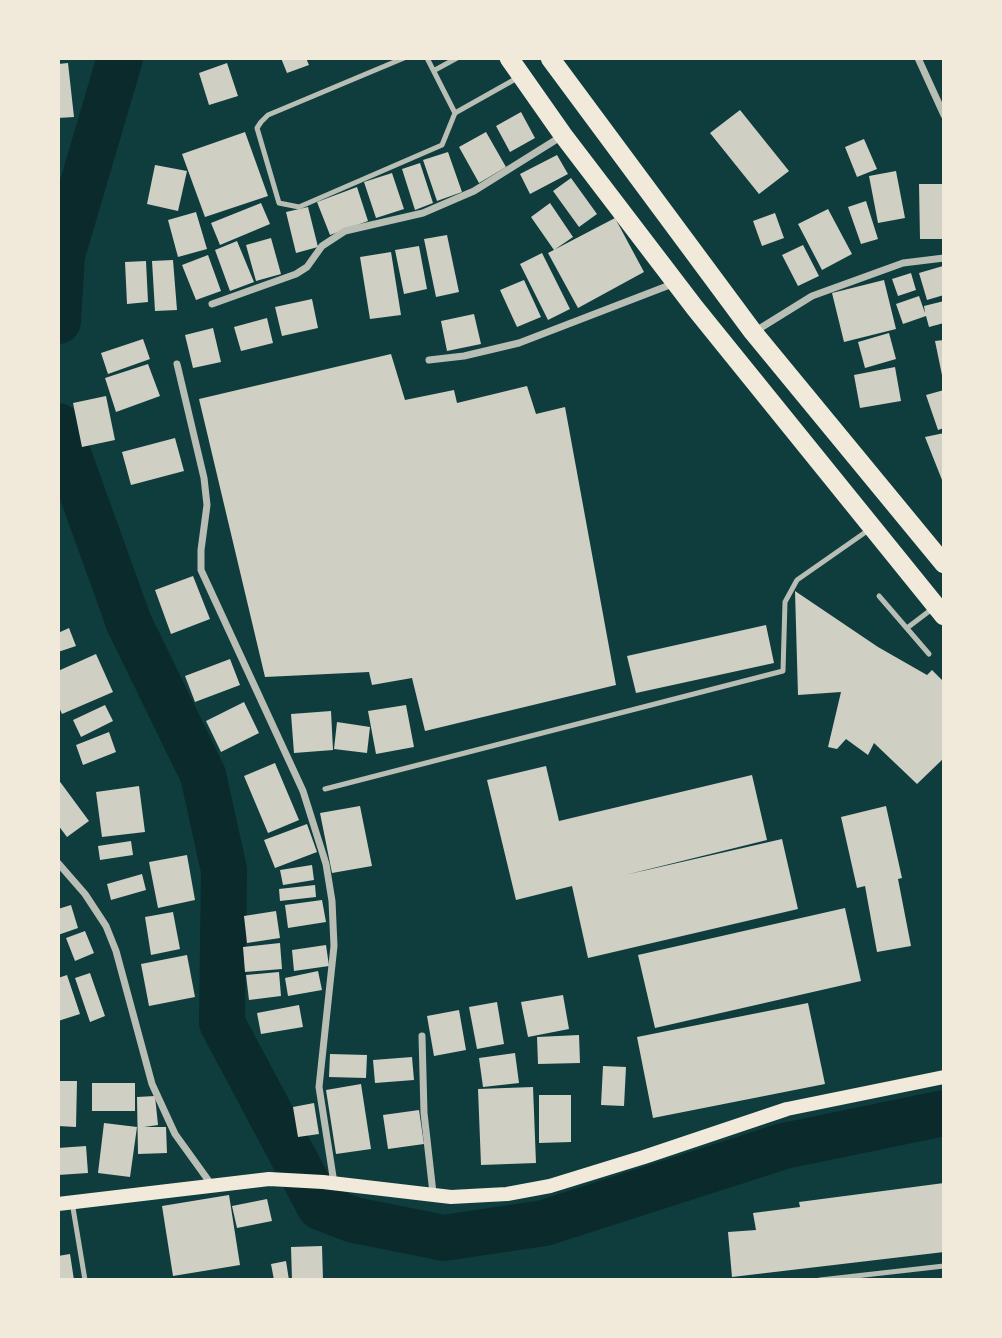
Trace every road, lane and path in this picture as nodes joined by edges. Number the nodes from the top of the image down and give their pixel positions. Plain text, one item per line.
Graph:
1 (404, 58) edge
2 (427, 58) edge
3 (457, 58) edge
4 (509, 58) edge
5 (550, 58) edge
6 (918, 58) edge
7 (435, 70) junction
8 (522, 75) junction
9 (455, 113) junction
10 (944, 115) edge
11 (563, 135) junction
12 (944, 258) edge
13 (676, 283) junction
14 (212, 304) dead end
15 (753, 332) junction
16 (429, 360) dead end
17 (177, 363) dead end
18 (873, 527) junction
19 (944, 564) edge
20 (879, 596) dead end
21 (941, 607) edge
22 (907, 628) junction
23 (929, 654) dead end
24 (325, 789) dead end
25 (58, 863) edge
26 (422, 1036) dead end
27 (944, 1077) edge
28 (329, 1182) junction
29 (211, 1184) junction
30 (432, 1193) junction
31 (65, 1203) edge
32 (944, 1266) edge
33 (85, 1280) edge
34 (820, 1280) edge

1 - 9 lane
2 - 7 lane
3 - 7 lane
4 - 8 highway
5 - 15 highway
6 - 10 street
7 - 9 lane
8 - 9 lane
8 - 11 highway
11 - 13 highway
11 - 14 street
12 - 15 street
13 - 16 street
13 - 18 highway
15 - 19 highway
17 - 28 street
18 - 21 highway
18 - 24 lane
20 - 22 lane
21 - 22 lane
22 - 23 lane
25 - 29 street
26 - 30 street
27 - 30 main road
28 - 29 main road
28 - 30 main road
29 - 31 main road
31 - 33 lane
32 - 34 lane

